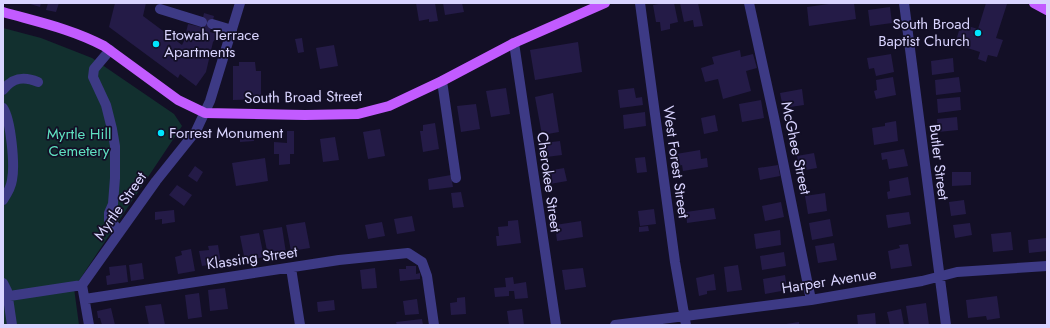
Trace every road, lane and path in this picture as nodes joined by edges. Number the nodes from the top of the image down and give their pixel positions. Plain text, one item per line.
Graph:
1 (240, 3) edge
2 (605, 3) edge
3 (640, 3) edge
4 (749, 3) edge
5 (904, 3) edge
6 (1034, 3) edge
7 (160, 9) dead end
8 (1047, 10) edge
9 (3, 12) edge
10 (232, 30) junction
11 (514, 43) junction
12 (110, 50) junction
13 (38, 82) dead end
14 (442, 82) junction
15 (3, 90) edge
16 (3, 108) edge
17 (205, 113) junction
18 (456, 178) dead end
19 (3, 200) edge
20 (120, 231) junction
21 (1047, 266) edge
22 (291, 268) junction
23 (939, 277) junction
24 (3, 283) edge
25 (82, 285) junction
26 (5, 296) edge
27 (84, 299) junction
28 (811, 300) junction
29 (686, 320) edge
30 (12, 325) edge
31 (89, 325) edge
32 (300, 325) edge
33 (434, 325) edge
34 (556, 325) edge
35 (615, 325) edge
36 (946, 325) edge

1 - 10 street, Myrtle Street
2 - 11 main road, South Broad Street
3 - 29 street, West Forest Street
4 - 28 street, McGhee Street
5 - 23 street, Butler Street
6 - 8 main road
7 - 10 street
9 - 12 main road, South Broad Street
10 - 17 street, Myrtle Street
11 - 14 main road, South Broad Street
11 - 34 street, Cherokee Street
12 - 17 main road, South Broad Street
12 - 20 street
13 - 15 street
14 - 17 main road, South Broad Street
14 - 18 street
16 - 19 street
17 - 20 street, Myrtle Street
20 - 25 street, Myrtle Street
21 - 23 street, Harper Avenue
22 - 27 street, Klassing Street
22 - 32 street
22 - 33 street, Klassing Street
23 - 28 street, Harper Avenue
23 - 36 street, Butler Street
24 - 26 street
25 - 26 street
25 - 27 street
26 - 30 street
27 - 31 street
28 - 29 street, Harper Avenue
29 - 35 street, Harper Avenue

